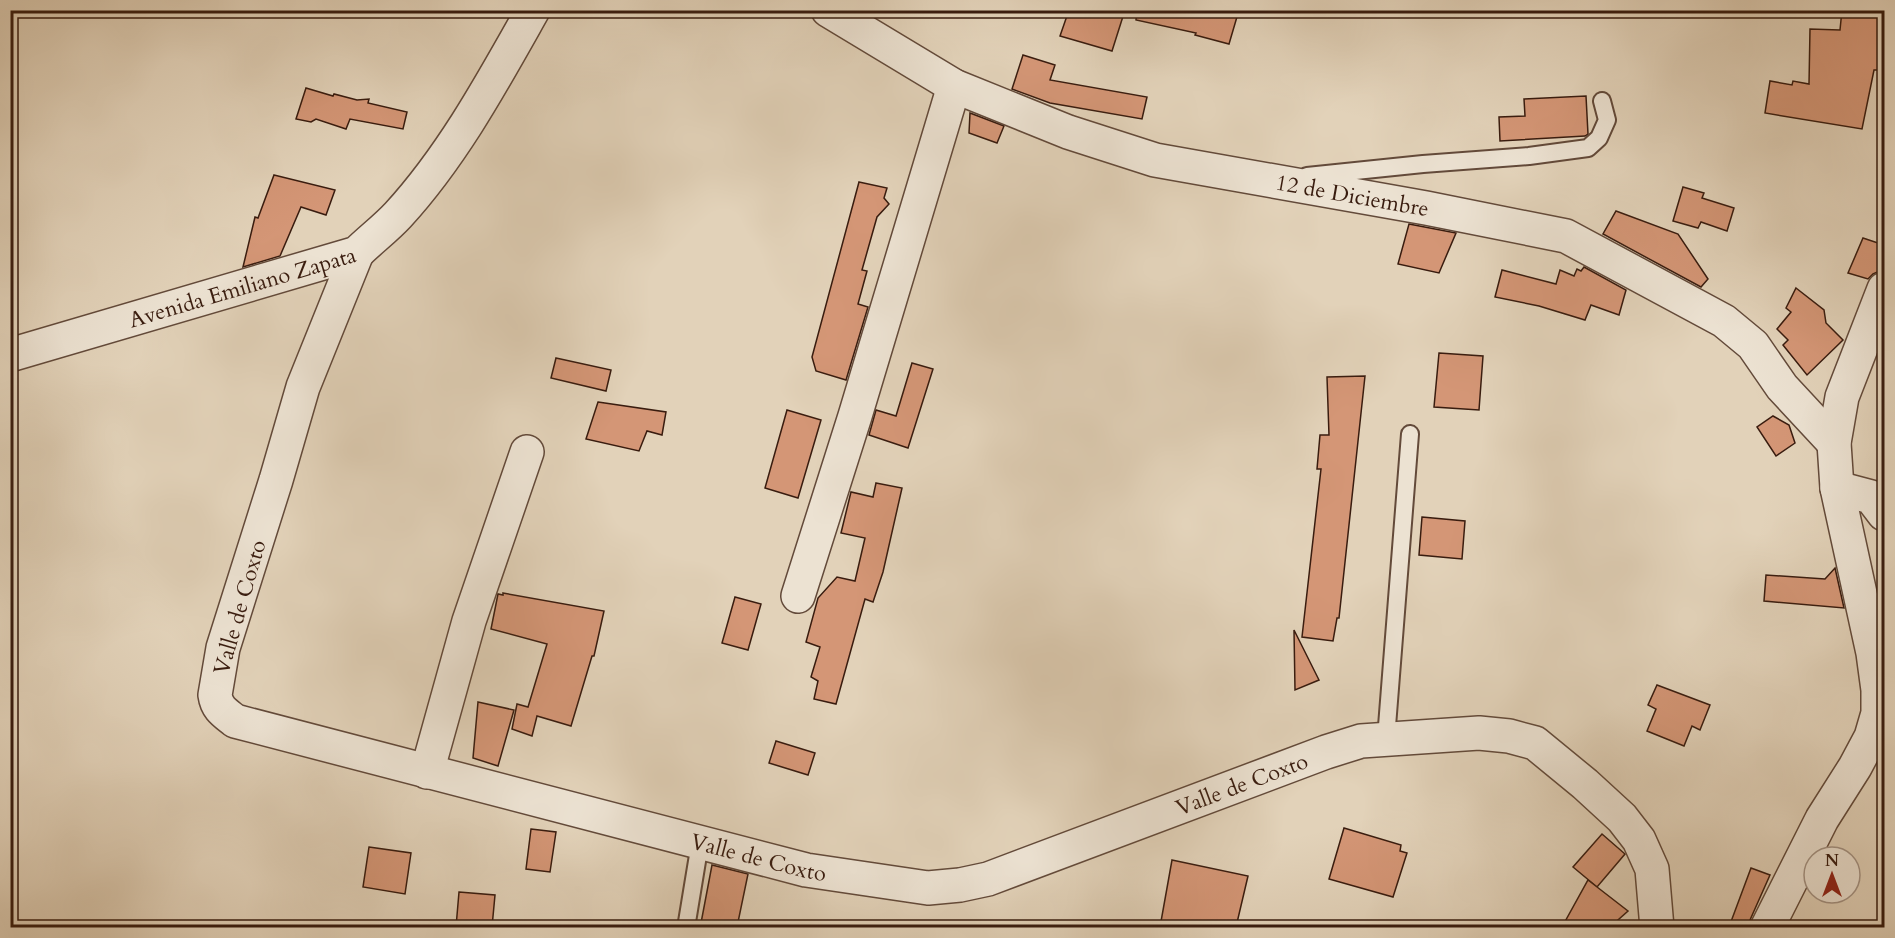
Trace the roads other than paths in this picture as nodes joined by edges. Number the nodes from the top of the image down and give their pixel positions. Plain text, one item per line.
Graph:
1 (533, 10) edge
2 (828, 10) edge
3 (954, 86) junction
4 (1602, 102) dead end
5 (1258, 178) junction
6 (357, 253) junction
7 (1884, 289) edge
8 (10, 355) edge
9 (1410, 434) dead end
10 (1834, 443) junction
11 (527, 452) dead end
12 (1837, 488) junction
13 (1880, 504) edge
14 (798, 596) dead end
15 (1386, 738) junction
16 (427, 772) junction
17 (700, 843) junction
18 (686, 927) edge
19 (1657, 927) edge
20 (1767, 927) edge

1 - 6 street, Avenida Emiliano Zapata
2 - 3 street, 12 de Diciembre
3 - 5 street, 12 de Diciembre
3 - 14 street
4 - 5 lane
5 - 10 street, 12 de Diciembre
6 - 8 street, Avenida Emiliano Zapata
6 - 16 street, Valle de Coxto
7 - 10 street
9 - 15 lane
10 - 12 street
11 - 16 street
12 - 13 street
12 - 20 street
15 - 17 street, Valle de Coxto
15 - 19 street, Valle de Coxto
16 - 17 street, Valle de Coxto
17 - 18 lane

